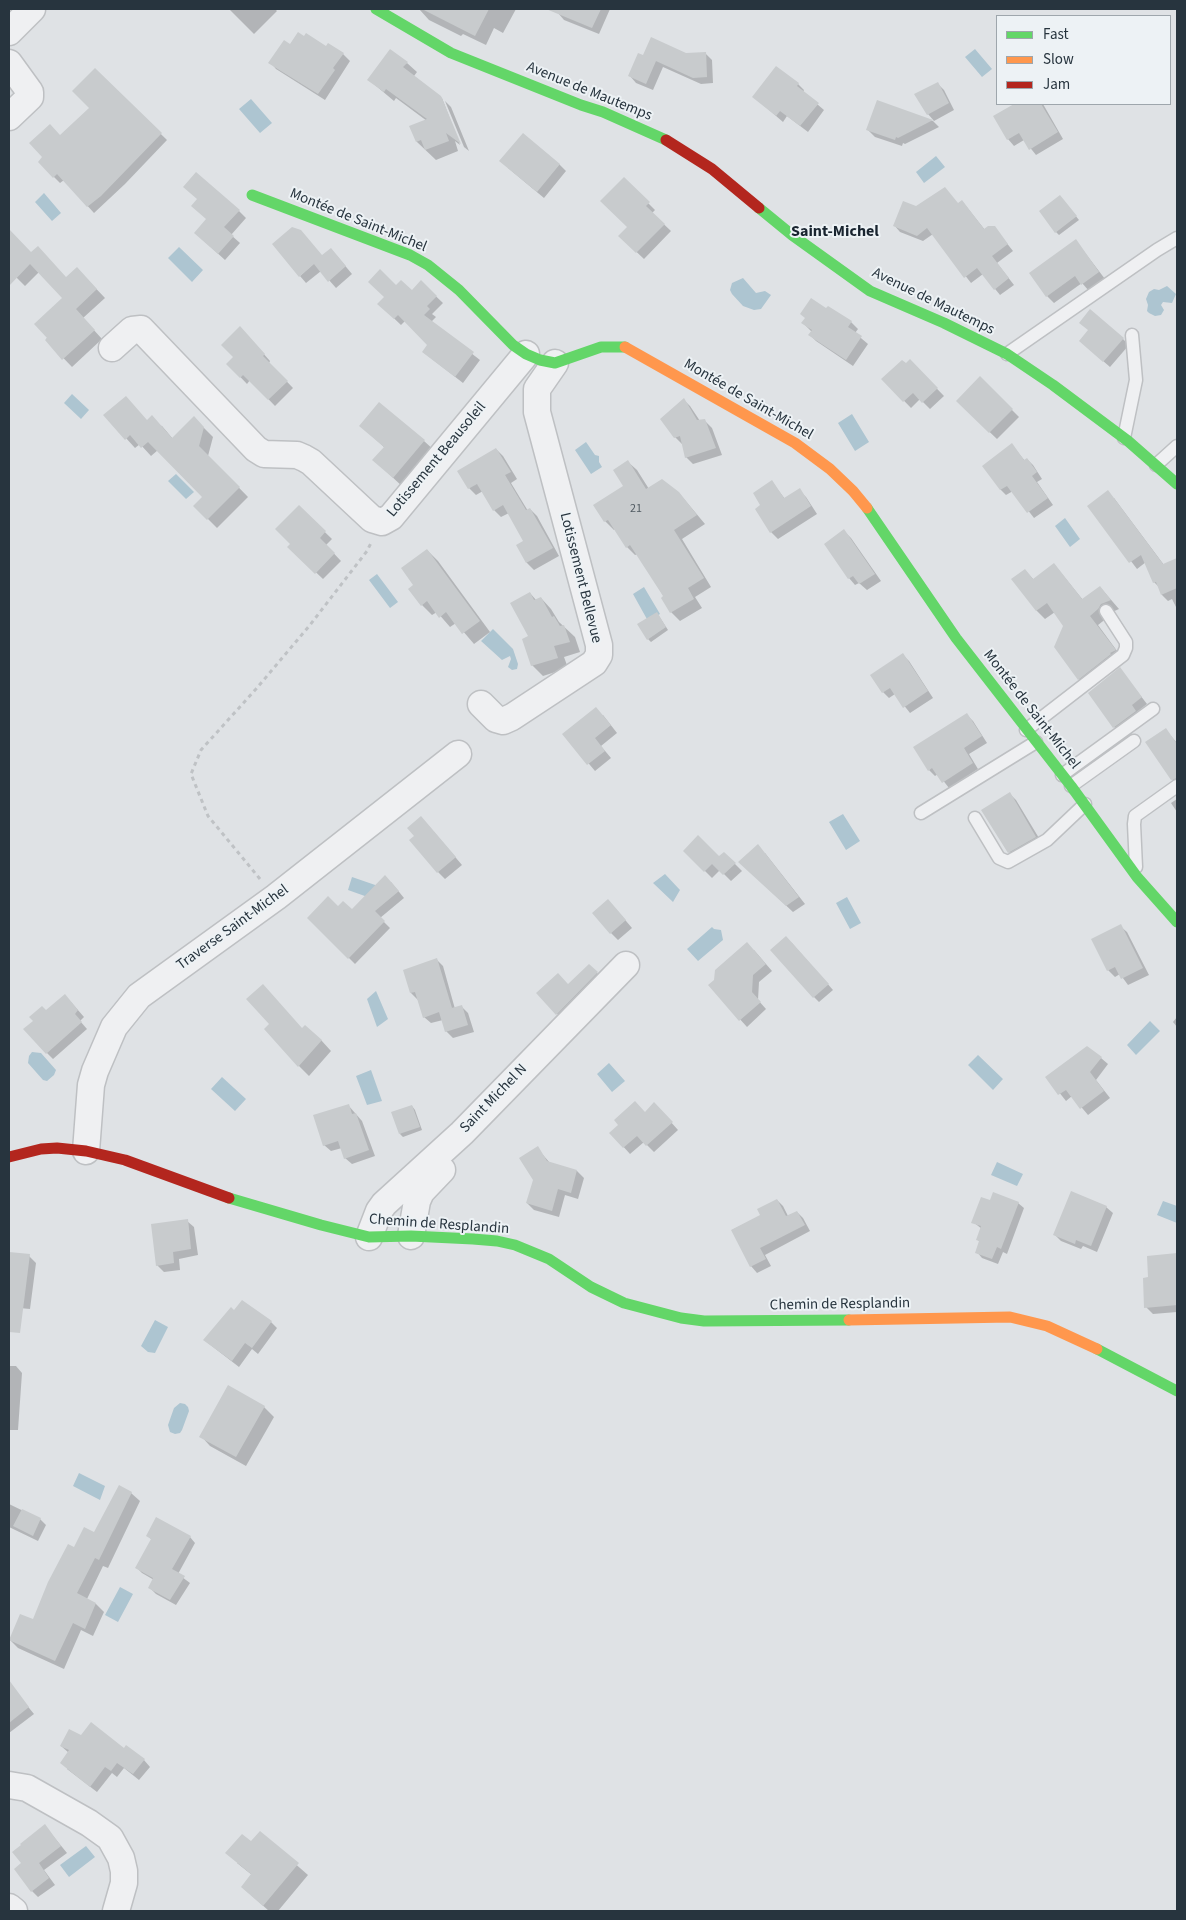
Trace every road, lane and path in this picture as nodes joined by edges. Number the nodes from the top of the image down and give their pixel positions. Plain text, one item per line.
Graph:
1 (32, 9) edge
2 (376, 9) edge
3 (9, 32) edge
4 (9, 63) edge
5 (9, 117) edge
6 (252, 196) dead end
7 (1177, 238) edge
8 (1132, 335) dead end
9 (112, 348) dead end
10 (526, 354) junction
11 (1007, 354) junction
12 (555, 363) junction
13 (1124, 438) junction
14 (1177, 446) edge
15 (1156, 466) junction
16 (1177, 484) edge
17 (382, 522) junction
18 (1106, 611) dead end
19 (481, 704) dead end
20 (1153, 709) dead end
21 (1026, 730) junction
22 (1134, 741) dead end
23 (1036, 742) junction
24 (458, 754) dead end
25 (1062, 775) junction
26 (1071, 786) junction
27 (1177, 786) edge
28 (1085, 804) junction
29 (921, 813) dead end
30 (975, 818) dead end
31 (1137, 877) junction
32 (276, 897) junction
33 (1177, 922) edge
34 (626, 966) dead end
35 (544, 1070) dead end
36 (86, 1151) junction
37 (9, 1157) edge
38 (411, 1236) junction
39 (370, 1237) junction
40 (1177, 1391) edge
41 (9, 1785) edge
42 (9, 1907) edge
43 (14, 1911) edge
44 (116, 1911) edge

1 - 3 street
2 - 11 street, Avenue de Mautemps
4 - 5 street
6 - 10 street, Montée de Saint-Michel
7 - 11 lane
8 - 13 lane
9 - 17 street, Lotissement Beausoleil
10 - 12 street, Montée de Saint-Michel
10 - 17 street, Lotissement Beausoleil
11 - 13 street, Avenue de Mautemps
12 - 19 street, Lotissement Bellevue
12 - 21 street, Montée de Saint-Michel
13 - 15 street, Avenue de Mautemps
14 - 15 lane
15 - 16 street, Avenue de Mautemps
17 - 32 path
18 - 21 lane
20 - 25 lane
21 - 23 street, Montée de Saint-Michel
22 - 26 lane
23 - 25 street, Montée de Saint-Michel
23 - 29 lane
24 - 32 street, Traverse Saint-Michel
25 - 26 street, Montée de Saint-Michel
26 - 28 street, Montée de Saint-Michel
27 - 31 lane
28 - 30 lane
28 - 31 street, Montée de Saint-Michel
31 - 33 street, Montée de Saint-Michel
32 - 36 street, Traverse Saint-Michel
34 - 39 street, Saint Michel N
35 - 38 street
36 - 37 street, Chemin de Resplandin
36 - 39 street, Chemin de Resplandin
38 - 39 street, Chemin de Resplandin
38 - 40 street, Chemin de Resplandin
41 - 44 street
42 - 43 street

